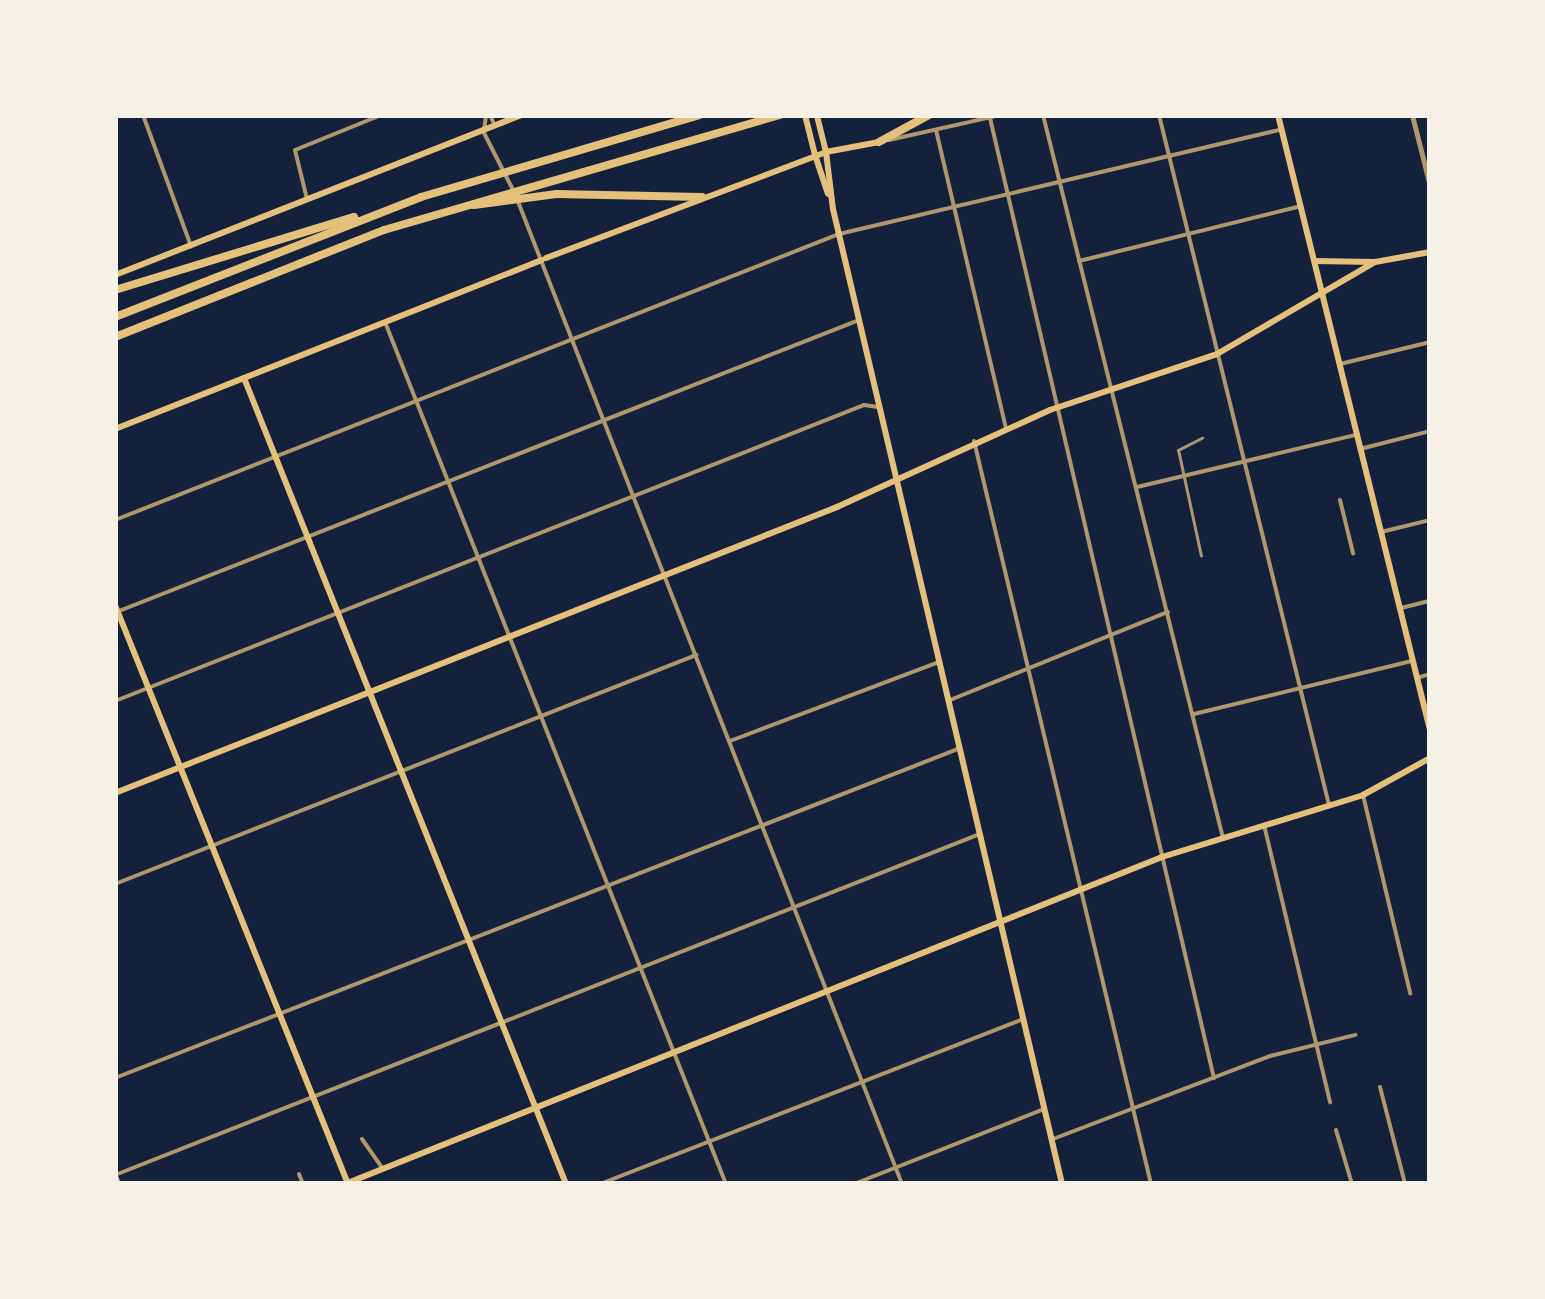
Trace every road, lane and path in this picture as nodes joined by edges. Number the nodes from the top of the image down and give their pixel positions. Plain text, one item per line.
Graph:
1 (144, 115) edge
2 (381, 115) edge
3 (488, 115) edge
4 (522, 115) edge
5 (700, 115) edge
6 (781, 115) edge
7 (805, 115) edge
8 (816, 115) edge
9 (929, 115) edge
10 (1001, 115) edge
11 (1042, 115) edge
12 (1158, 115) edge
13 (1278, 115) edge
14 (1412, 115) edge
15 (990, 118) junction
16 (494, 126) junction
17 (936, 130) junction
18 (1282, 130) junction
19 (482, 131) junction
20 (879, 142) junction
21 (826, 152) junction
22 (815, 155) junction
23 (1168, 157) junction
24 (1060, 182) junction
25 (1430, 186) edge
26 (1008, 193) junction
27 (506, 195) junction
28 (702, 197) junction
29 (308, 200) junction
30 (954, 206) junction
31 (1302, 206) junction
32 (833, 210) junction
33 (378, 213) junction
34 (838, 234) junction
35 (1188, 234) junction
36 (192, 246) junction
37 (1430, 252) edge
38 (544, 259) junction
39 (1079, 261) junction
40 (1315, 261) junction
41 (1375, 262) junction
42 (115, 275) edge
43 (115, 290) edge
44 (1323, 296) junction
45 (115, 318) edge
46 (858, 320) junction
47 (385, 322) junction
48 (115, 337) edge
49 (573, 338) junction
50 (1430, 342) edge
51 (1218, 354) junction
52 (1340, 364) junction
53 (244, 378) junction
54 (1111, 386) junction
55 (416, 401) junction
56 (1057, 407) junction
57 (879, 408) junction
58 (604, 416) junction
59 (1006, 428) junction
60 (115, 429) edge
61 (1430, 431) edge
62 (1356, 434) junction
63 (1202, 438) dead end
64 (974, 441) junction
65 (1360, 449) junction
66 (275, 457) junction
67 (1244, 461) junction
68 (895, 475) junction
69 (1183, 476) junction
70 (447, 479) junction
71 (1137, 487) junction
72 (635, 496) junction
73 (1340, 500) dead end
74 (115, 520) edge
75 (1430, 520) edge
76 (1380, 532) junction
77 (306, 535) junction
78 (1353, 553) dead end
79 (478, 556) junction
80 (1201, 556) dead end
81 (666, 574) junction
82 (1430, 601) edge
83 (1399, 608) junction
84 (116, 610) edge
85 (336, 612) junction
86 (1168, 612) junction
87 (1109, 635) junction
88 (509, 636) junction
89 (696, 655) junction
90 (1412, 661) junction
91 (939, 662) junction
92 (1030, 668) junction
93 (1430, 674) edge
94 (1417, 678) junction
95 (147, 688) junction
96 (1300, 688) junction
97 (369, 692) junction
98 (115, 701) edge
99 (948, 701) junction
100 (1194, 714) junction
101 (542, 716) junction
102 (1430, 730) edge
103 (730, 741) junction
104 (960, 748) junction
105 (1430, 758) edge
106 (180, 767) junction
107 (400, 770) junction
108 (115, 793) edge
109 (1362, 795) junction
110 (1330, 808) junction
111 (763, 824) junction
112 (1266, 829) junction
113 (980, 834) junction
114 (1224, 839) junction
115 (213, 847) junction
116 (1162, 857) junction
117 (115, 884) edge
118 (608, 885) junction
119 (1081, 890) junction
120 (795, 908) junction
121 (1001, 924) junction
122 (470, 939) junction
123 (642, 969) junction
124 (1410, 993) dead end
125 (828, 994) junction
126 (280, 1015) junction
127 (1023, 1018) junction
128 (1429, 1021) edge
129 (502, 1023) junction
130 (1355, 1036) dead end
131 (1317, 1044) junction
132 (675, 1053) junction
133 (1430, 1058) edge
134 (115, 1078) edge
135 (1214, 1078) junction
136 (862, 1080) junction
137 (1380, 1087) dead end
138 (313, 1097) junction
139 (1330, 1102) dead end
140 (536, 1108) junction
141 (1044, 1109) junction
142 (1134, 1110) junction
143 (1336, 1130) dead end
144 (362, 1139) dead end
145 (1052, 1140) junction
146 (709, 1141) junction
147 (896, 1168) junction
148 (383, 1169) junction
149 (299, 1174) dead end
150 (115, 1176) edge
151 (118, 1184) edge
152 (303, 1184) edge
153 (347, 1184) edge
154 (566, 1184) edge
155 (600, 1184) edge
156 (726, 1184) edge
157 (854, 1184) edge
158 (902, 1184) edge
159 (1062, 1184) edge
160 (1152, 1184) edge
161 (1352, 1184) edge
162 (1404, 1184) edge

1 - 36 street
2 - 29 street
3 - 16 street
3 - 19 street
4 - 16 main road
5 - 33 highway
6 - 27 highway
7 - 22 main road
8 - 21 main road
9 - 20 highway
10 - 15 street
11 - 24 street
12 - 23 street
13 - 18 main road
14 - 25 street
15 - 17 street
15 - 26 street
16 - 19 main road
17 - 20 street
17 - 30 street
18 - 23 street
18 - 31 main road
19 - 29 main road
19 - 38 street
20 - 21 main road
21 - 22 main road
21 - 32 main road
22 - 28 main road
22 - 32 main road
23 - 24 street
23 - 35 street
24 - 26 street
24 - 39 street
26 - 30 street
26 - 56 street
27 - 28 highway
27 - 48 highway
28 - 38 main road
29 - 36 main road
30 - 34 street
30 - 59 street
31 - 35 street
31 - 40 main road
32 - 34 main road
33 - 43 highway
33 - 45 highway
34 - 46 main road
34 - 49 street
35 - 39 street
35 - 51 street
36 - 42 main road
37 - 41 main road
38 - 47 main road
38 - 49 street
39 - 54 street
40 - 41 main road
40 - 44 main road
41 - 44 main road
44 - 51 main road
44 - 52 main road
46 - 57 main road
46 - 58 street
47 - 53 main road
47 - 55 street
49 - 55 street
49 - 58 street
50 - 52 street
51 - 54 main road
51 - 67 street
52 - 62 main road
53 - 60 main road
53 - 66 main road
54 - 56 main road
54 - 71 street
55 - 66 street
55 - 70 street
56 - 59 main road
56 - 87 street
57 - 68 main road
57 - 72 street
58 - 70 street
58 - 72 street
59 - 64 main road
61 - 65 street
62 - 65 main road
62 - 67 street
63 - 69 lane
64 - 68 main road
64 - 92 street
65 - 76 main road
66 - 74 street
66 - 77 main road
67 - 69 street
67 - 96 street
68 - 81 main road
68 - 91 main road
69 - 71 street
69 - 80 lane
70 - 77 street
70 - 79 street
71 - 86 street
72 - 79 street
72 - 81 street
73 - 78 street
75 - 76 street
76 - 83 main road
77 - 84 street
77 - 85 main road
79 - 85 street
79 - 88 street
81 - 88 main road
81 - 89 street
82 - 83 street
83 - 90 main road
84 - 95 main road
85 - 95 street
85 - 97 main road
86 - 87 street
86 - 100 street
87 - 92 street
87 - 116 street
88 - 97 main road
88 - 101 street
89 - 101 street
89 - 103 street
90 - 94 main road
90 - 96 street
91 - 99 main road
91 - 103 street
92 - 99 street
92 - 119 street
93 - 94 street
94 - 102 main road
95 - 98 street
95 - 106 main road
96 - 100 street
96 - 110 street
97 - 106 main road
97 - 107 main road
99 - 104 main road
100 - 114 street
101 - 107 street
101 - 118 street
103 - 111 street
104 - 111 street
104 - 113 main road
105 - 109 main road
106 - 108 main road
106 - 115 main road
107 - 115 street
107 - 122 main road
109 - 110 main road
109 - 124 street
110 - 112 main road
111 - 118 street
111 - 120 street
112 - 114 main road
112 - 131 street
113 - 120 street
113 - 121 main road
114 - 116 main road
115 - 117 street
115 - 126 main road
116 - 119 main road
116 - 135 street
118 - 122 street
118 - 123 street
119 - 121 main road
119 - 142 street
120 - 123 street
120 - 125 street
121 - 125 main road
121 - 127 main road
122 - 126 street
122 - 129 main road
123 - 129 street
123 - 132 street
125 - 132 main road
125 - 136 street
126 - 134 street
126 - 138 main road
127 - 136 street
127 - 141 main road
128 - 133 street
129 - 138 street
129 - 140 main road
130 - 131 street
131 - 135 street
131 - 139 street
132 - 140 main road
132 - 146 street
135 - 142 street
136 - 146 street
136 - 147 street
137 - 162 street
138 - 150 street
138 - 153 main road
140 - 148 main road
140 - 154 main road
141 - 145 main road
141 - 147 street
142 - 145 street
142 - 160 street
143 - 161 street
144 - 148 street
145 - 159 main road
146 - 155 street
146 - 156 street
147 - 157 street
147 - 158 street
148 - 153 main road
149 - 152 street
150 - 151 main road

